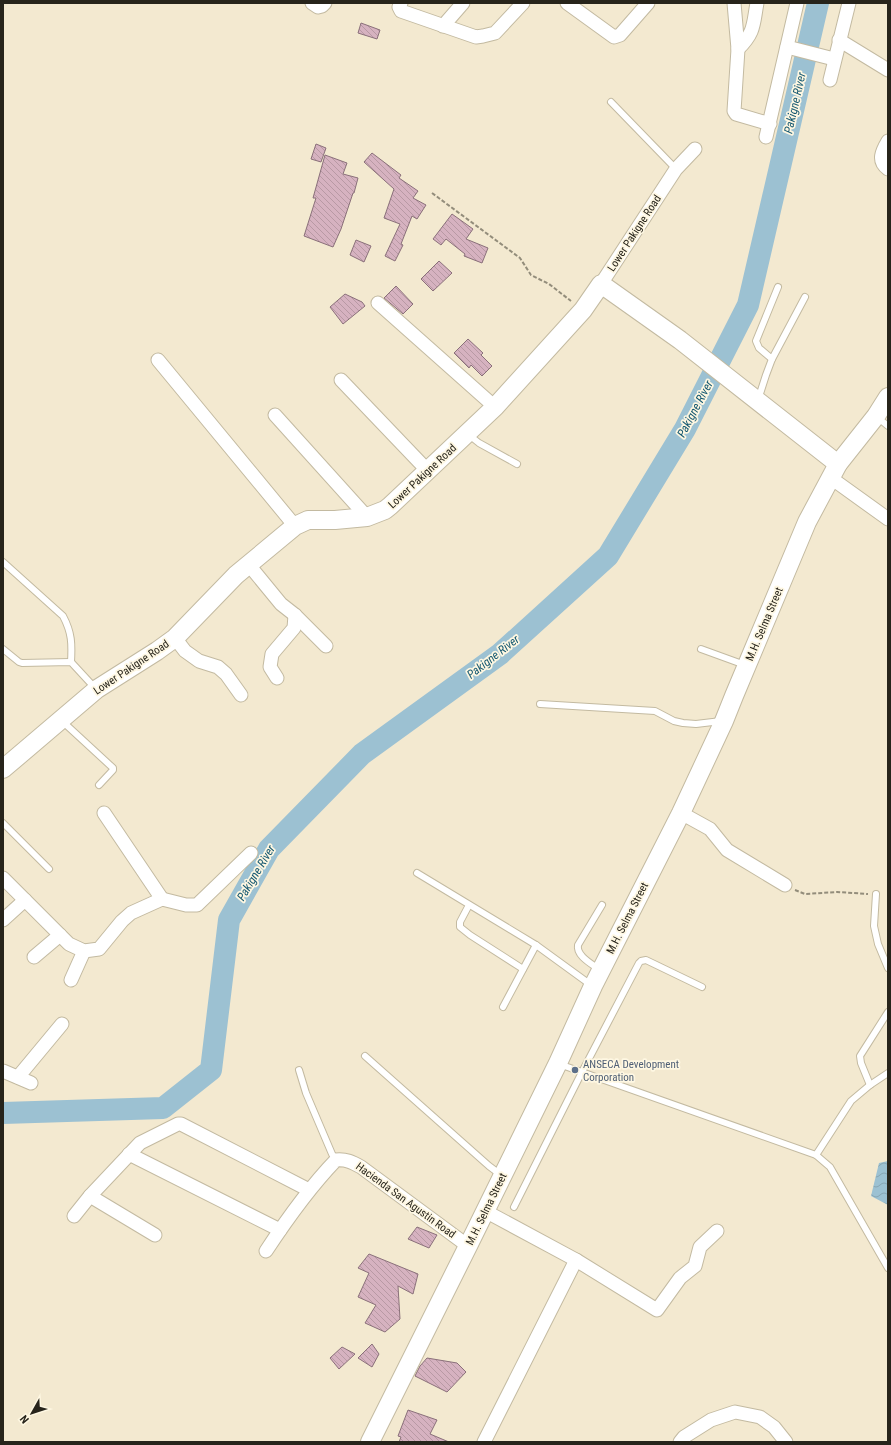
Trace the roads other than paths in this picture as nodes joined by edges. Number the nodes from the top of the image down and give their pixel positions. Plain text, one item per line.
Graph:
1 (462, 3) edge
2 (523, 3) edge
3 (567, 3) edge
4 (648, 3) edge
5 (734, 3) edge
6 (756, 3) edge
7 (797, 3) edge
8 (849, 3) edge
9 (400, 4) edge
10 (581, 7) edge
11 (443, 26) junction
12 (840, 40) junction
13 (792, 48) junction
14 (738, 49) junction
15 (834, 60) junction
16 (888, 70) edge
17 (830, 80) dead end
18 (611, 102) dead end
19 (770, 124) junction
20 (766, 136) dead end
21 (888, 141) edge
22 (695, 149) dead end
23 (676, 169) junction
24 (888, 169) edge
25 (601, 284) junction
26 (778, 288) dead end
27 (805, 297) dead end
28 (378, 303) dead end
29 (772, 359) junction
30 (158, 360) dead end
31 (341, 380) dead end
32 (888, 397) edge
33 (758, 401) junction
34 (495, 407) junction
35 (275, 415) dead end
36 (882, 421) edge
37 (467, 433) junction
38 (517, 464) dead end
39 (427, 470) junction
40 (834, 471) junction
41 (367, 516) junction
42 (888, 519) edge
43 (295, 526) junction
44 (3, 562) edge
45 (249, 565) junction
46 (295, 615) junction
47 (174, 638) junction
48 (326, 646) dead end
49 (3, 649) edge
50 (701, 650) dead end
51 (71, 662) junction
52 (746, 665) junction
53 (277, 678) dead end
54 (97, 689) junction
55 (241, 695) dead end
56 (540, 704) dead end
57 (61, 720) junction
58 (724, 721) junction
59 (3, 768) edge
60 (99, 786) dead end
61 (104, 813) dead end
62 (681, 813) junction
63 (3, 823) edge
64 (251, 853) dead end
65 (49, 869) dead end
66 (417, 872) dead end
67 (3, 878) edge
68 (785, 885) road end
69 (876, 894) road end
70 (162, 899) junction
71 (25, 900) junction
72 (469, 904) junction
73 (602, 905) dead end
74 (3, 920) edge
75 (60, 934) junction
76 (536, 945) junction
77 (84, 951) junction
78 (34, 957) dead end
79 (888, 968) edge
80 (524, 969) junction
81 (597, 978) junction
82 (70, 980) dead end
83 (702, 987) dead end
84 (504, 1007) dead end
85 (888, 1012) edge
86 (62, 1024) dead end
87 (364, 1056) dead end
88 (558, 1063) junction
89 (299, 1070) dead end
90 (3, 1071) edge
91 (582, 1072) junction
92 (888, 1073) edge
93 (18, 1077) junction
94 (31, 1083) dead end
95 (870, 1085) junction
96 (129, 1154) junction
97 (816, 1156) junction
98 (336, 1160) junction
99 (502, 1176) junction
100 (309, 1190) junction
101 (90, 1196) junction
102 (514, 1206) dead end
103 (485, 1211) junction
104 (74, 1216) dead end
105 (280, 1230) junction
106 (717, 1231) dead end
107 (155, 1235) dead end
108 (468, 1246) junction
109 (266, 1251) dead end
110 (576, 1260) junction
111 (888, 1268) edge
112 (370, 1442) edge
113 (484, 1442) edge
114 (680, 1442) edge
115 (786, 1442) edge

1 - 11 street
2 - 11 street
3 - 10 street
4 - 10 street
5 - 14 street
6 - 14 street
7 - 13 street
8 - 12 street
9 - 11 street
12 - 15 street
12 - 16 street
13 - 15 street
13 - 19 street
14 - 19 street
15 - 17 street
18 - 23 lane
19 - 20 street
21 - 24 street
22 - 23 street, Lower Pakigne Road
23 - 25 street, Lower Pakigne Road
25 - 33 street
25 - 34 street, Lower Pakigne Road
26 - 29 lane
27 - 29 lane
28 - 34 street
29 - 33 lane
30 - 43 street
31 - 39 street
32 - 36 street, M.H. Selma Street
33 - 40 street
34 - 37 street, Lower Pakigne Road
35 - 41 street
36 - 40 street, M.H. Selma Street
37 - 38 lane
37 - 39 street, Lower Pakigne Road
39 - 41 street, Lower Pakigne Road
40 - 42 street
40 - 52 street, M.H. Selma Street
41 - 43 street, Lower Pakigne Road
43 - 45 street, Lower Pakigne Road
44 - 51 lane
45 - 46 street
45 - 47 street, Lower Pakigne Road
46 - 48 street
46 - 53 street
47 - 54 street, Lower Pakigne Road
47 - 55 street
49 - 51 lane
50 - 52 lane
51 - 54 lane
52 - 58 street, M.H. Selma Street
54 - 57 street, Lower Pakigne Road
56 - 58 lane
57 - 59 street, Lower Pakigne Road
57 - 60 lane
58 - 62 street, M.H. Selma Street
61 - 70 street
62 - 68 street
62 - 81 street, M.H. Selma Street
63 - 65 lane
64 - 70 street
66 - 72 lane
67 - 71 street
69 - 79 lane
70 - 77 street
71 - 74 street
71 - 75 street
72 - 76 lane
72 - 80 lane
73 - 81 lane
75 - 77 street
75 - 78 street
76 - 80 lane
76 - 81 lane
77 - 82 street
80 - 84 lane
81 - 88 street, M.H. Selma Street
83 - 91 lane
85 - 95 lane
86 - 93 street
87 - 99 lane
88 - 91 lane
88 - 99 street, M.H. Selma Street
89 - 98 lane
90 - 93 street
91 - 97 lane
91 - 102 lane
92 - 95 lane
93 - 94 street
95 - 97 lane
96 - 100 street
96 - 101 street
96 - 105 street
97 - 111 lane
98 - 100 street
98 - 108 street, Hacienda San Agustin Road
99 - 103 street, M.H. Selma Street
100 - 105 street
101 - 104 street
101 - 107 street
103 - 108 street, M.H. Selma Street
103 - 110 street
105 - 109 street
106 - 110 street
108 - 112 street, M.H. Selma Street
110 - 113 street
114 - 115 street

